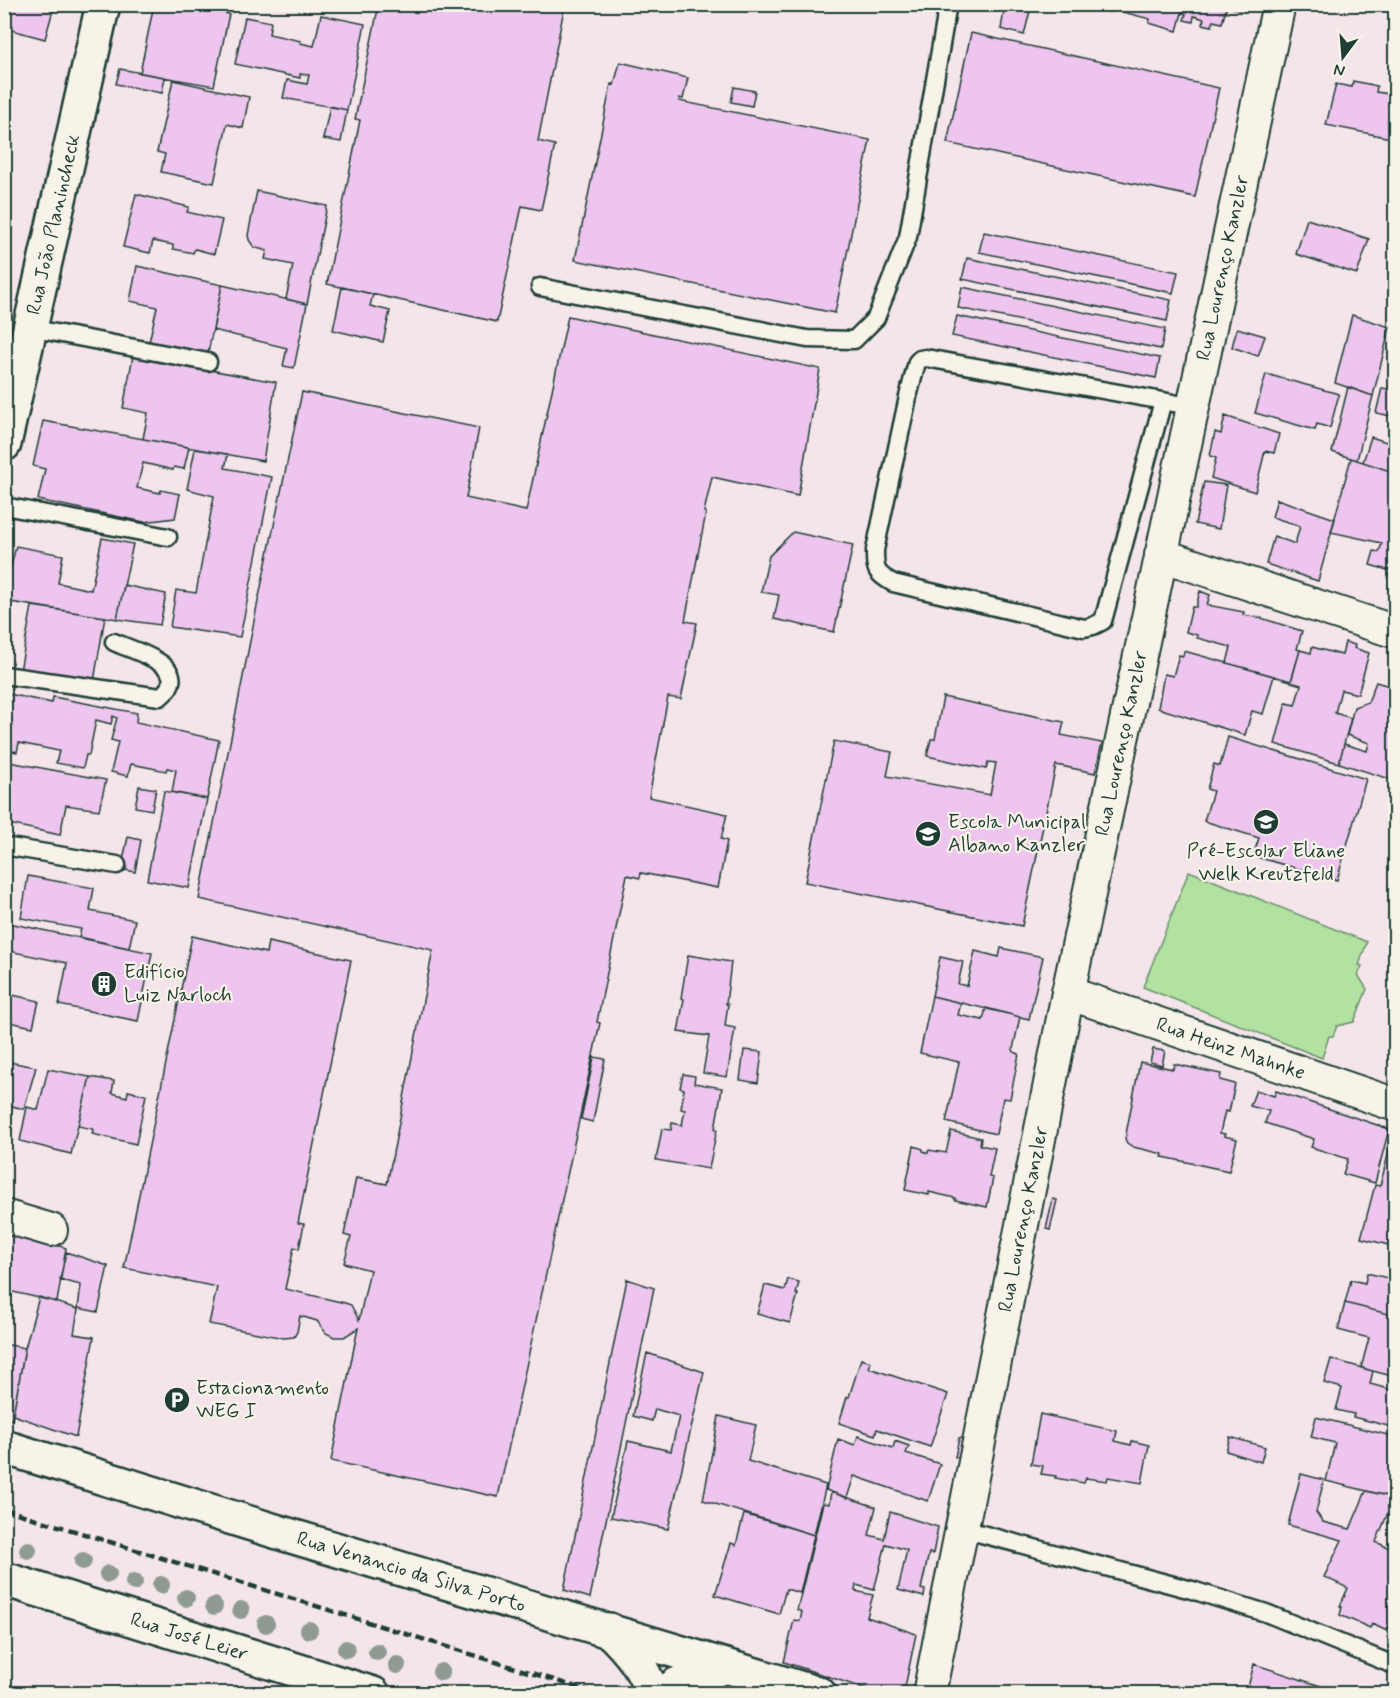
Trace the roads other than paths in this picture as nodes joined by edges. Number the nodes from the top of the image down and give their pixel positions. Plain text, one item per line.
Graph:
1 (103, 4) edge
2 (948, 4) edge
3 (1278, 4) edge
4 (540, 287) dead end
5 (30, 328) junction
6 (208, 362) dead end
7 (1178, 404) junction
8 (4, 444) edge
9 (4, 506) edge
10 (168, 537) dead end
11 (1161, 555) junction
12 (1395, 632) edge
13 (114, 642) dead end
14 (4, 675) edge
15 (4, 846) edge
16 (117, 865) dead end
17 (1068, 993) junction
18 (1395, 1106) edge
19 (4, 1216) edge
20 (51, 1230) dead end
21 (4, 1447) edge
22 (963, 1529) junction
23 (4, 1579) edge
24 (609, 1630) junction
25 (725, 1666) junction
26 (1395, 1666) edge
27 (373, 1694) edge
28 (653, 1694) edge
29 (663, 1694) edge
30 (819, 1694) edge
31 (929, 1694) edge

1 - 5 street, Rua João Planincheck
2 - 4 lane
3 - 7 street, Rua Lourenço Kanzler
5 - 6 lane
5 - 8 street, Rua João Planincheck
7 - 7 lane
7 - 11 street, Rua Lourenço Kanzler
9 - 10 lane
11 - 12 street
11 - 17 street, Rua Lourenço Kanzler
13 - 14 lane
15 - 16 lane
17 - 18 street, Rua Heinz Mahnke
17 - 22 street, Rua Lourenço Kanzler
19 - 20 street
21 - 24 street, Rua Venancio da Silva Porto
22 - 26 lane
22 - 31 street, Rua Lourenço Kanzler
23 - 27 street, Rua José Leier
24 - 25 street, Rua Venancio da Silva Porto
24 - 28 street
25 - 29 street
25 - 30 street, Rua Venancio da Silva Porto

